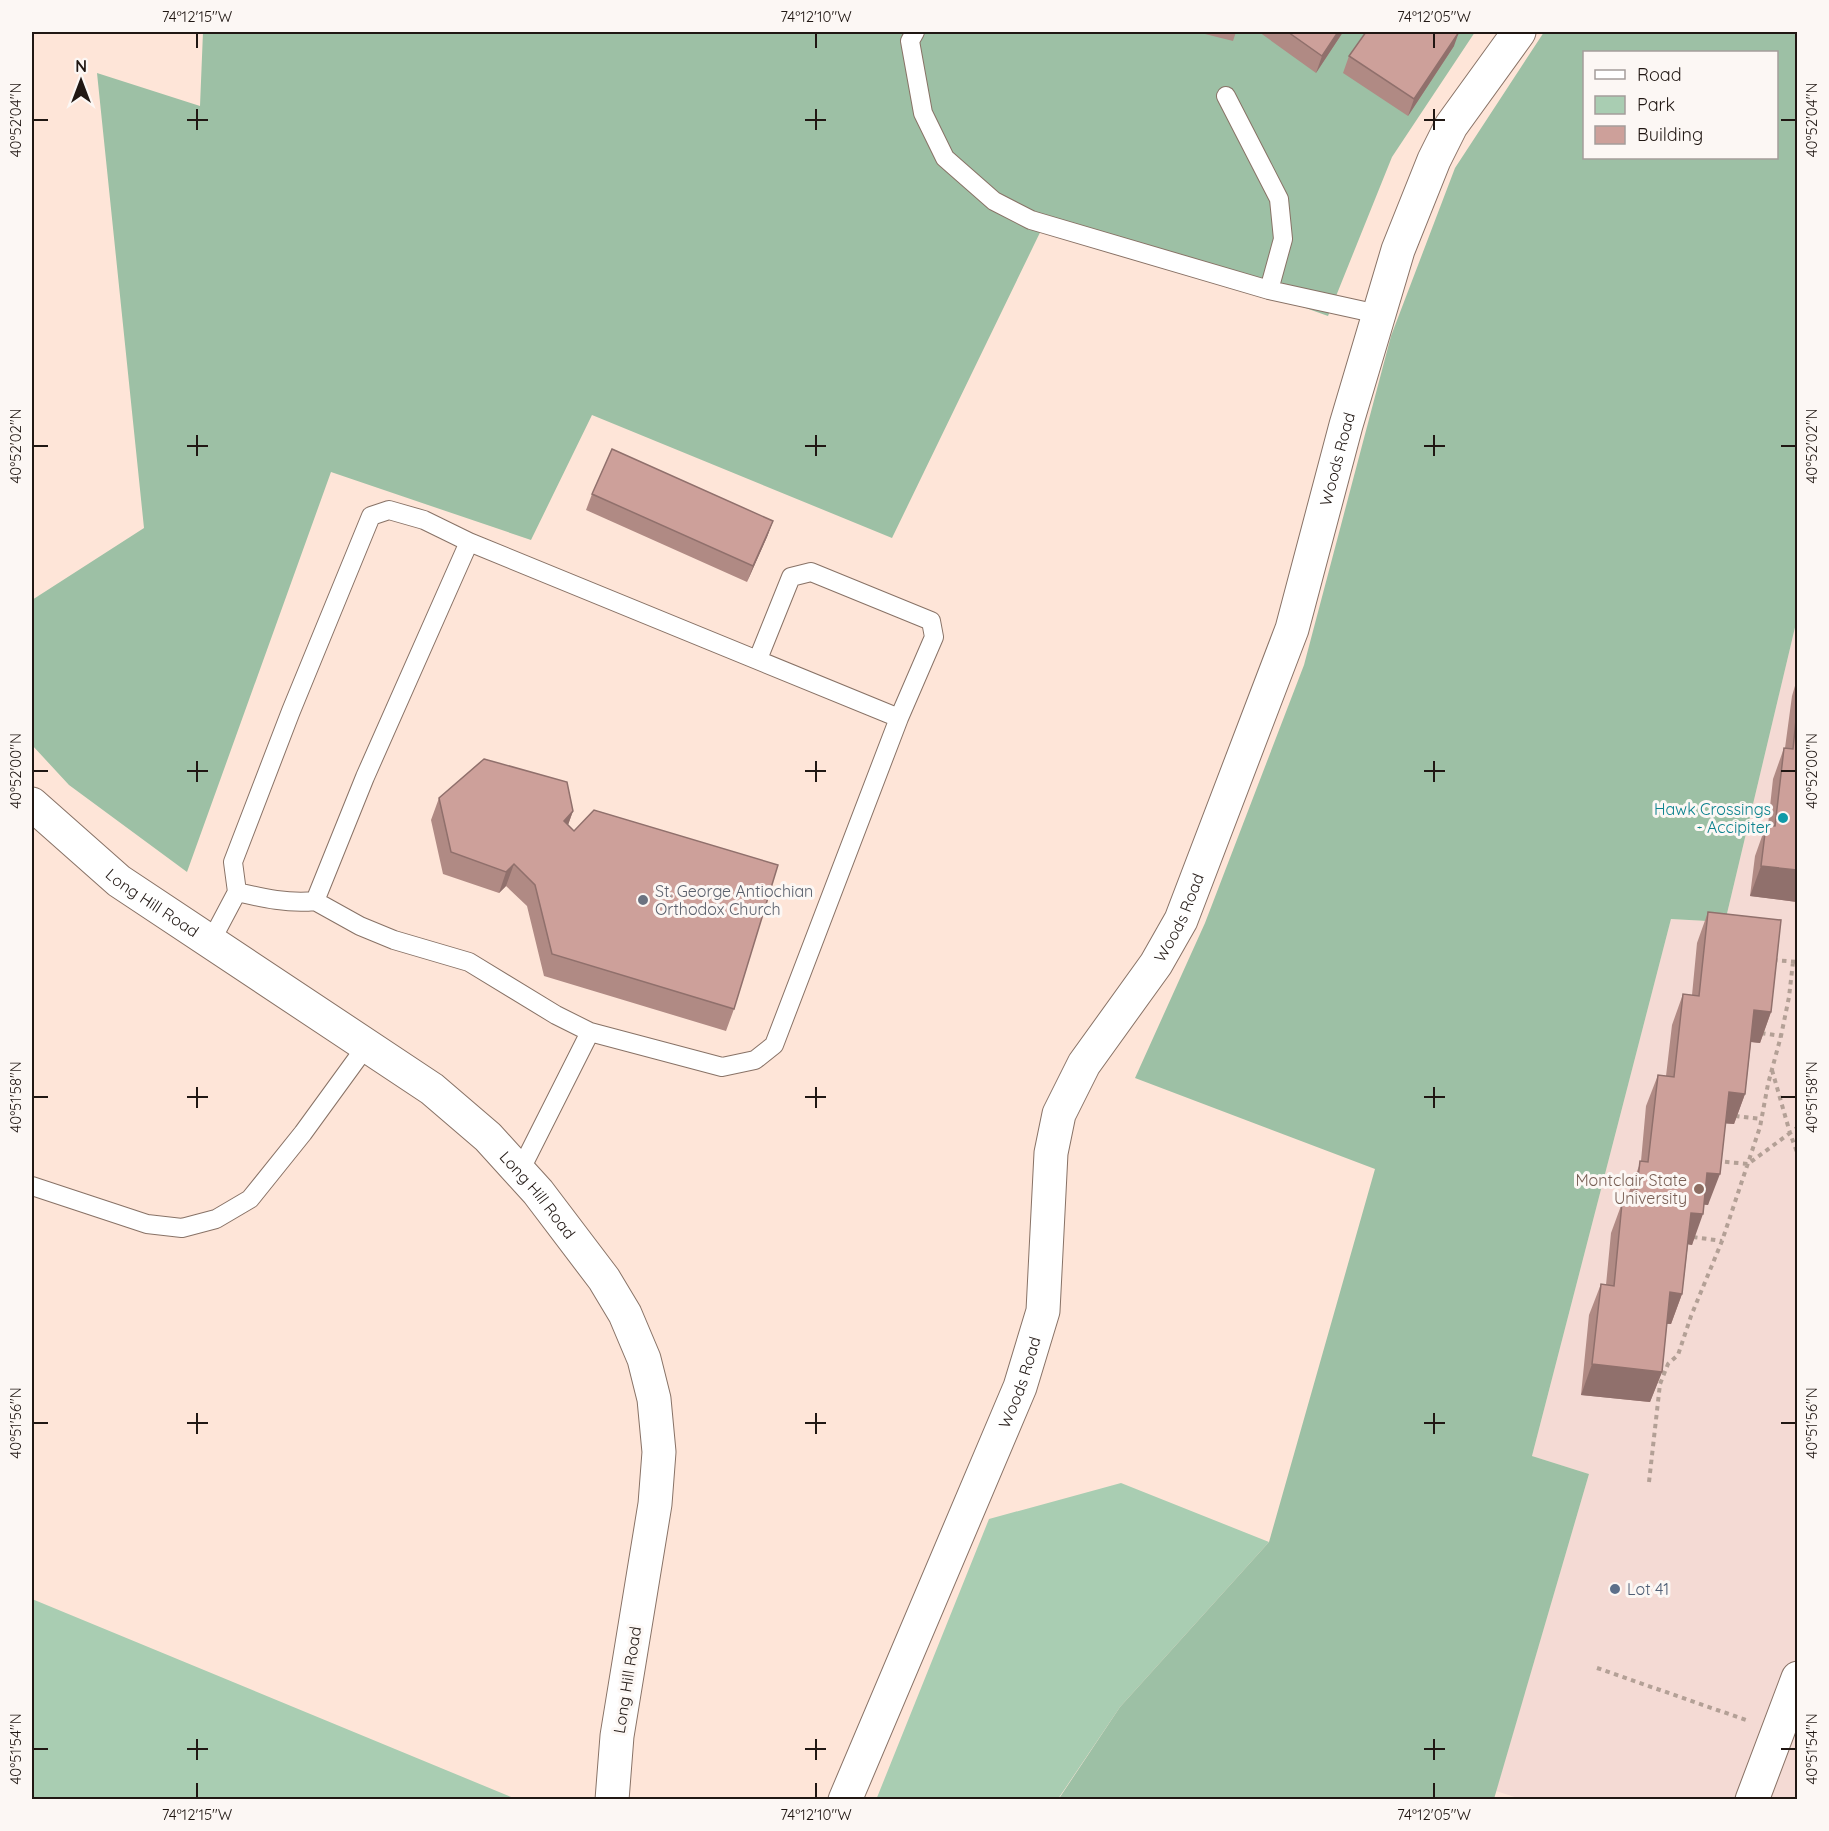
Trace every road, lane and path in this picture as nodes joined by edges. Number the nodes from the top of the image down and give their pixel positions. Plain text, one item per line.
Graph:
1 (915, 32) edge
2 (1519, 32) edge
3 (1226, 96) dead end
4 (1269, 290) junction
5 (1378, 314) junction
6 (469, 542) junction
7 (758, 659) junction
8 (899, 718) junction
9 (32, 804) edge
10 (237, 892) junction
11 (315, 901) junction
12 (210, 943) junction
13 (1769, 960) edge
14 (1795, 962) edge
15 (590, 1032) junction
16 (1761, 1034) edge
17 (1781, 1036) junction
18 (367, 1045) junction
19 (1772, 1069) junction
20 (1735, 1116) edge
21 (1761, 1119) junction
22 (1797, 1127) edge
23 (1790, 1133) junction
24 (1797, 1155) edge
25 (1713, 1160) edge
26 (1748, 1164) junction
27 (520, 1171) junction
28 (32, 1186) edge
29 (1693, 1237) edge
30 (1722, 1240) junction
31 (1661, 1364) edge
32 (1668, 1364) junction
33 (1649, 1482) dead end
34 (1597, 1668) dead end
35 (1797, 1678) edge
36 (1739, 1717) dead end
37 (612, 1800) edge
38 (845, 1800) edge
39 (1752, 1800) edge

1 - 4 lane
2 - 5 street, Woods Road
3 - 4 lane
4 - 5 lane
5 - 38 street, Woods Road
6 - 7 lane
6 - 10 lane
6 - 11 lane
7 - 8 lane
7 - 8 lane
8 - 15 lane
9 - 12 street, Long Hill Road
10 - 11 lane
10 - 12 lane
11 - 15 lane
12 - 18 street, Long Hill Road
13 - 14 path
14 - 17 path
15 - 27 lane
16 - 17 path
17 - 19 path
18 - 27 street, Long Hill Road
18 - 28 lane
19 - 21 path
19 - 23 path
20 - 21 path
21 - 26 path
22 - 23 path
23 - 24 path
23 - 26 path
25 - 26 path
26 - 30 path
27 - 37 street, Long Hill Road
29 - 30 path
30 - 32 path
31 - 32 path
32 - 33 path
34 - 36 path
35 - 39 street

